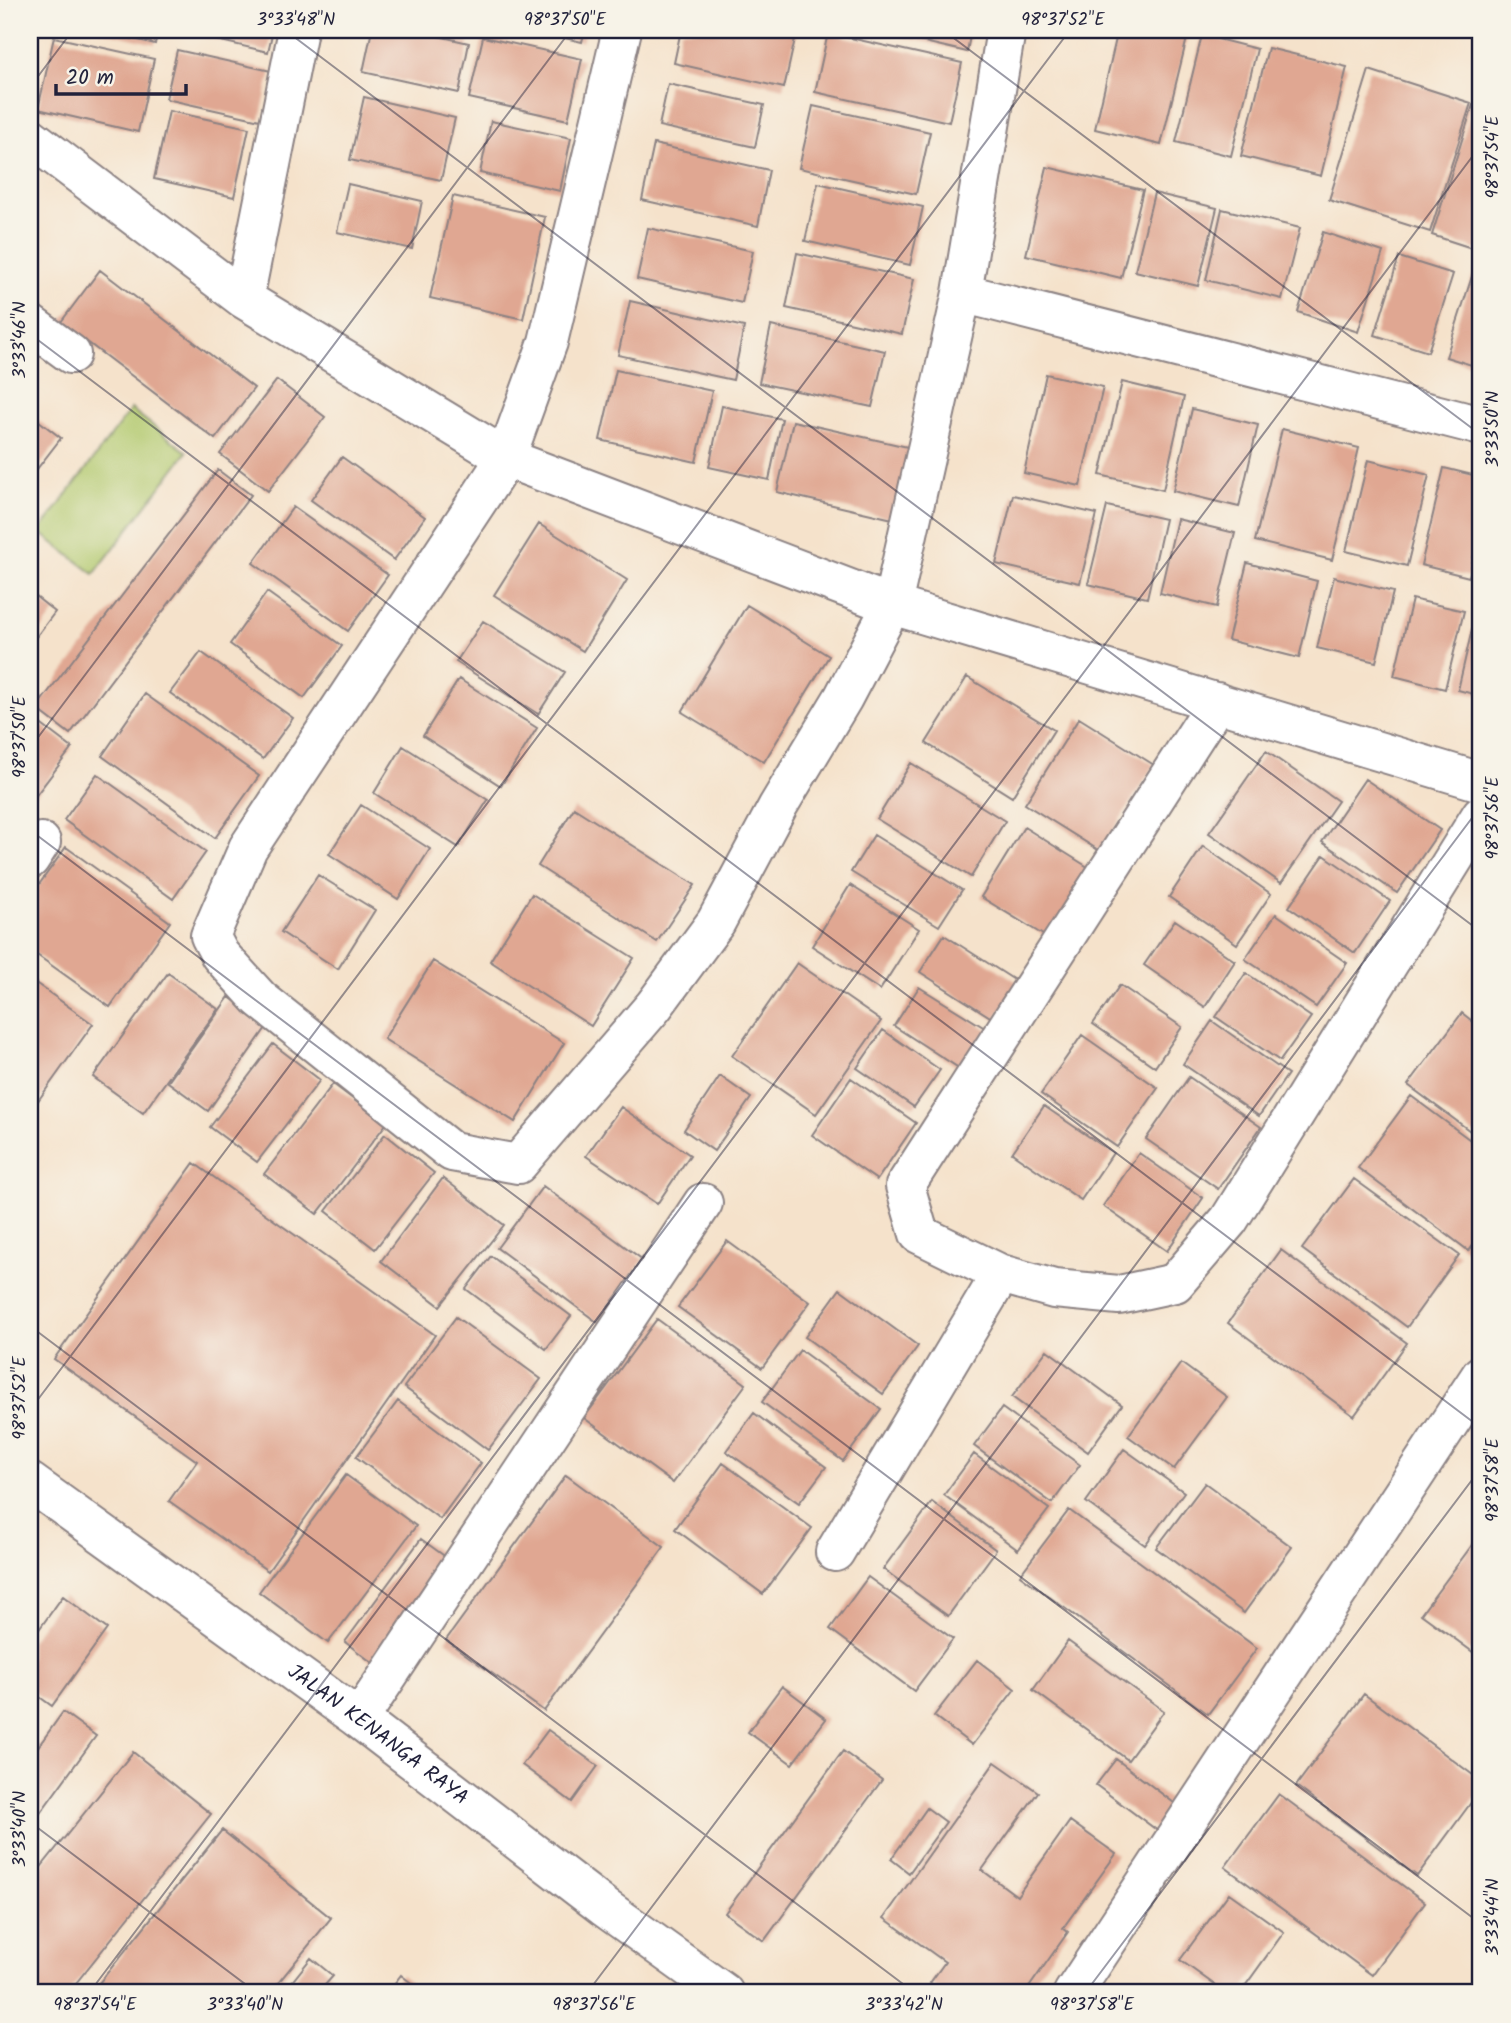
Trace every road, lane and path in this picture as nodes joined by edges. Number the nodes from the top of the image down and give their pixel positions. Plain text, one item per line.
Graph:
1 (298, 30) edge
2 (622, 30) edge
3 (1006, 30) edge
4 (30, 137) edge
5 (962, 293) junction
6 (244, 299) junction
7 (30, 324) edge
8 (71, 354) dead end
9 (1481, 426) edge
10 (506, 457) junction
11 (892, 605) junction
12 (1217, 702) junction
13 (1481, 782) edge
14 (1481, 814) edge
15 (703, 1203) dead end
16 (1001, 1275) junction
17 (1481, 1376) edge
18 (30, 1482) edge
19 (835, 1552) dead end
20 (359, 1719) junction
21 (724, 1993) edge
22 (1073, 1993) edge

1 - 6 street
2 - 10 street
3 - 5 street
4 - 6 street
5 - 9 street
5 - 11 street
6 - 10 street
7 - 8 street
10 - 11 street
10 - 11 street
11 - 12 street
12 - 13 street
12 - 16 street
14 - 16 street
15 - 20 street
16 - 19 street
17 - 22 street
18 - 20 street, JALAN KENANGA RAYA
20 - 21 street, JALAN KENANGA RAYA

